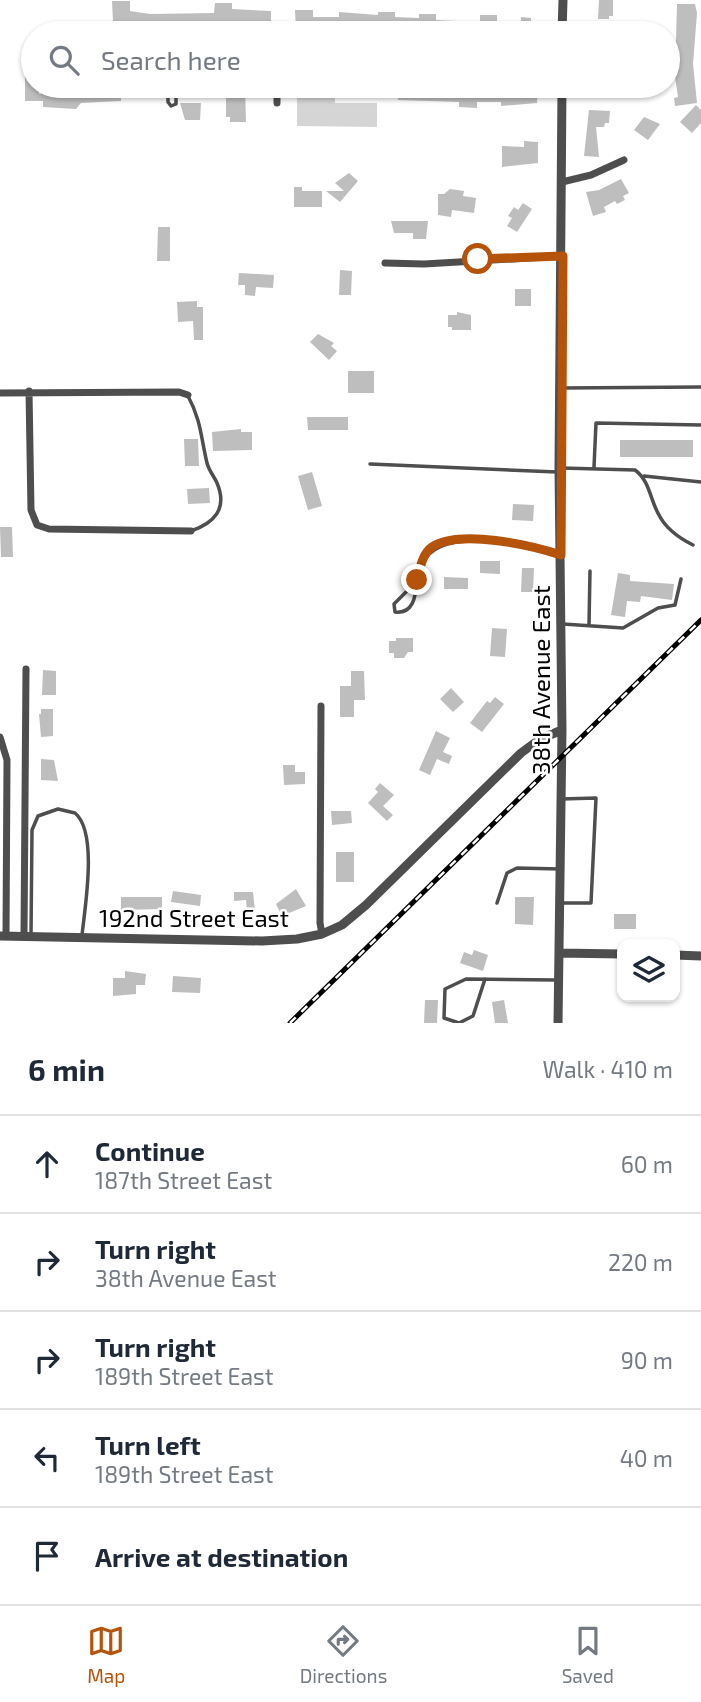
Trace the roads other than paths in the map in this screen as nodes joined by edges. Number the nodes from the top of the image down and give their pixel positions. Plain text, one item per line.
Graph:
1 (563, 0) edge
2 (562, 21) edge
3 (168, 98) edge
4 (176, 98) edge
5 (278, 98) edge
6 (562, 98) edge
7 (278, 103) dead end
8 (624, 160) dead end
9 (562, 182) junction
10 (563, 256) junction
11 (385, 263) dead end
12 (701, 387) edge
13 (561, 388) junction
14 (29, 391) junction
15 (0, 393) edge
16 (188, 395) joint
17 (701, 425) edge
18 (370, 464) dead end
19 (594, 467) junction
20 (559, 470) junction
21 (643, 476) junction
22 (701, 482) edge
23 (191, 531) joint
24 (693, 545) dead end
25 (561, 555) junction
26 (421, 563) joint
27 (590, 571) dead end
28 (681, 579) dead end
29 (416, 582) junction
30 (561, 624) junction
31 (589, 625) junction
32 (26, 669) dead end
33 (321, 706) dead end
34 (562, 730) junction
35 (0, 737) edge
36 (561, 799) junction
37 (560, 869) junction
38 (497, 903) dead end
39 (559, 903) junction
40 (322, 934) junction
41 (3, 936) edge
42 (27, 936) junction
43 (82, 937) junction
44 (559, 953) junction
45 (617, 954) edge
46 (680, 955) edge
47 (701, 956) edge
48 (485, 979) junction
49 (558, 980) junction
50 (558, 1023) edge

1 - 2 street
3 - 4 lane
5 - 7 street
6 - 9 street, 38th Avenue East
8 - 9 street
9 - 10 street, 38th Avenue East
10 - 11 street
10 - 13 street, 38th Avenue East
12 - 13 lane
13 - 20 street, 38th Avenue East
14 - 15 street
14 - 16 street
14 - 23 street
16 - 23 lane
17 - 19 lane
18 - 20 lane
19 - 20 lane
19 - 21 lane
20 - 25 street, 38th Avenue East
21 - 22 lane
21 - 24 lane
25 - 26 street
25 - 30 street, 38th Avenue East
26 - 29 lane
27 - 31 lane
28 - 31 lane
29 - 29 lane
30 - 31 lane
30 - 34 street, 38th Avenue East
32 - 42 street
33 - 40 street
34 - 36 street, 38th Avenue East
34 - 40 street, 192nd Street East
35 - 41 street
36 - 37 street, 38th Avenue East
36 - 39 lane
37 - 38 lane
37 - 39 street, 38th Avenue East
39 - 44 street, 38th Avenue East
40 - 43 street, 192nd Street East
41 - 42 street, 192nd Street East
42 - 43 street, 192nd Street East
42 - 43 lane
44 - 45 street
44 - 49 street, 38th Avenue East
46 - 47 street
48 - 48 lane
48 - 49 lane
49 - 50 street, 38th Avenue East

